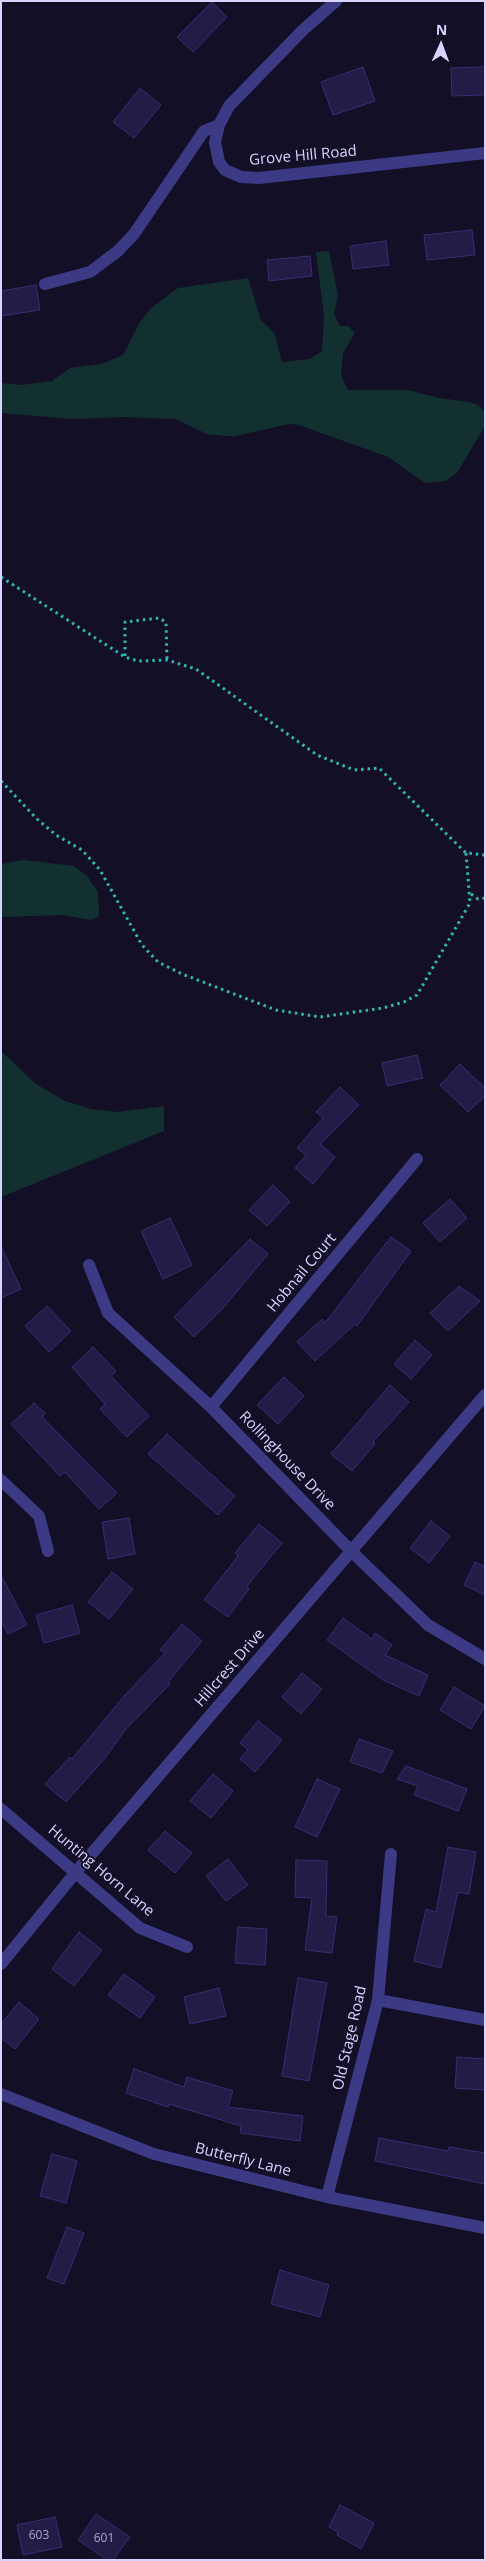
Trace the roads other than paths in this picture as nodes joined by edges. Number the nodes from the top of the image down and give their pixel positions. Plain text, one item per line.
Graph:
1 (336, 1) edge
2 (219, 125) junction
3 (485, 153) edge
4 (45, 284) dead end
5 (418, 1159) dead end
6 (89, 1265) dead end
7 (485, 1395) edge
8 (211, 1407) junction
9 (1, 1480) edge
10 (48, 1550) dead end
11 (352, 1552) junction
12 (485, 1659) edge
13 (1, 1809) edge
14 (391, 1854) dead end
15 (76, 1872) junction
16 (187, 1947) dead end
17 (1, 1964) edge
18 (378, 2000) junction
19 (485, 2020) edge
20 (1, 2094) edge
21 (327, 2197) junction
22 (485, 2228) edge

1 - 2 street, Grove Hill Road
2 - 3 street, Grove Hill Road
2 - 4 street
5 - 8 street, Hobnail Court
6 - 8 street, Rollinghouse Drive
7 - 11 street, Hillcrest Drive
8 - 11 street, Rollinghouse Drive
9 - 10 street
11 - 12 street, Rollinghouse Drive
11 - 15 street, Hillcrest Drive
13 - 15 street, Hunting Horn Lane
14 - 18 street, Old Stage Road
15 - 16 street, Hunting Horn Lane
15 - 17 street, Hillcrest Drive
18 - 19 street
18 - 21 street, Old Stage Road
20 - 21 street, Butterfly Lane
21 - 22 street, Butterfly Lane

